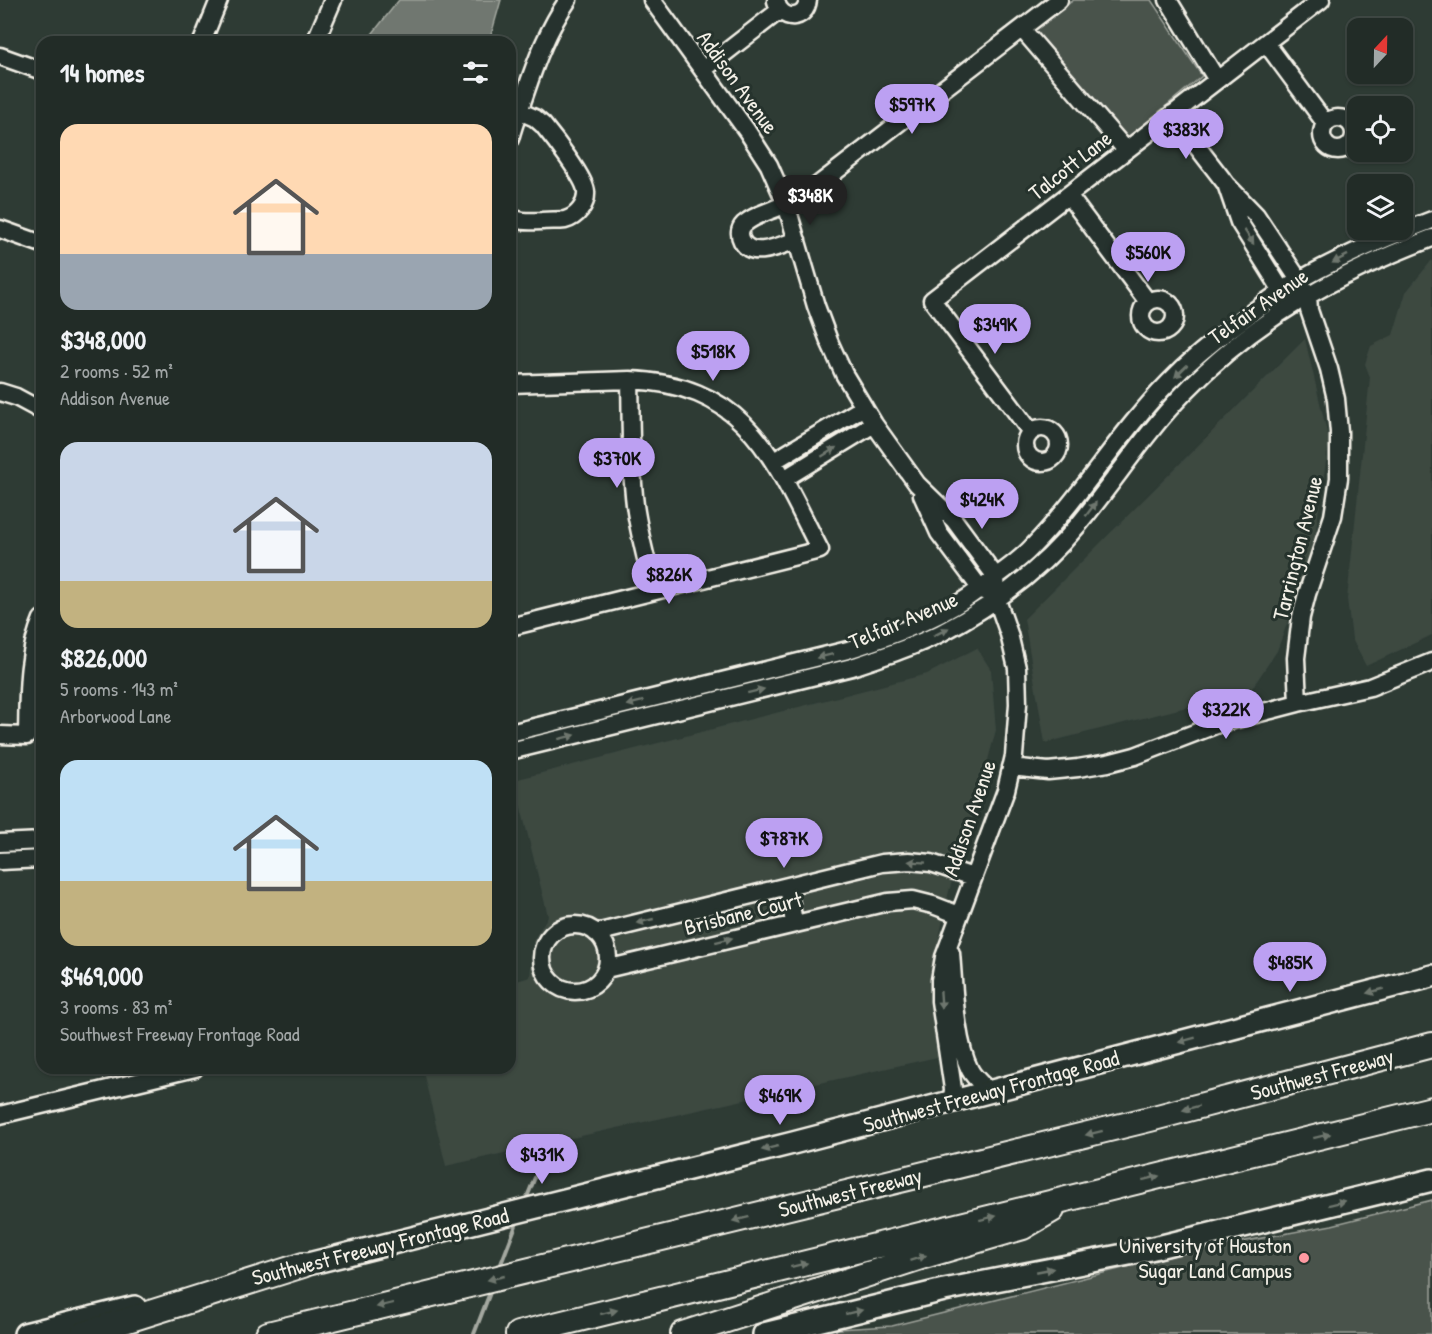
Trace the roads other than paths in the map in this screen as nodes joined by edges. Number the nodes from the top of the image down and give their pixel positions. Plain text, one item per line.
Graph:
1 (219, 0) edge
2 (333, 0) edge
3 (568, 0) edge
4 (652, 0) edge
5 (808, 0) edge
6 (1059, 0) edge
7 (1168, 0) edge
8 (1321, 0) edge
9 (778, 5) edge
10 (1022, 28) junction
11 (204, 36) edge
12 (318, 36) edge
13 (1266, 43) junction
14 (0, 56) edge
15 (36, 69) edge
16 (703, 70) junction
17 (1217, 80) junction
18 (519, 111) junction
19 (1172, 114) junction
20 (516, 120) edge
21 (1326, 124) dead end
22 (1126, 150) junction
23 (1226, 184) junction
24 (1068, 195) junction
25 (786, 204) junction
26 (516, 220) edge
27 (1432, 220) edge
28 (0, 229) edge
29 (1432, 238) edge
30 (797, 240) junction
31 (36, 242) edge
32 (1299, 280) junction
33 (1282, 291) junction
34 (1308, 295) junction
35 (1148, 302) dead end
36 (1291, 306) junction
37 (630, 380) junction
38 (516, 384) edge
39 (0, 392) edge
40 (864, 407) junction
41 (36, 408) edge
42 (874, 424) junction
43 (1031, 432) dead end
44 (774, 461) junction
45 (784, 479) junction
46 (917, 484) junction
47 (996, 577) junction
48 (980, 588) junction
49 (654, 591) junction
50 (997, 600) junction
51 (516, 626) edge
52 (36, 638) edge
53 (1432, 662) edge
54 (1298, 703) junction
55 (516, 732) edge
56 (0, 735) edge
57 (516, 750) edge
58 (1011, 767) junction
59 (36, 842) edge
60 (0, 843) edge
61 (36, 859) edge
62 (0, 861) edge
63 (973, 877) junction
64 (788, 886) junction
65 (959, 915) junction
66 (794, 923) junction
67 (596, 933) junction
68 (951, 944) junction
69 (606, 969) junction
70 (1432, 976) edge
71 (1432, 1045) edge
72 (152, 1074) edge
73 (989, 1091) junction
74 (952, 1101) junction
75 (1432, 1109) edge
76 (0, 1115) edge
77 (1432, 1180) edge
78 (1074, 1197) junction
79 (303, 1265) junction
80 (25, 1334) edge
81 (83, 1334) edge
82 (268, 1334) edge
83 (518, 1334) edge
84 (683, 1334) edge
85 (764, 1334) edge

1 - 11 street
2 - 12 street
3 - 18 street
4 - 16 street, Addison Avenue
5 - 9 street
6 - 10 street
7 - 17 street
8 - 13 street, Talcott Lane
9 - 16 street
10 - 22 street
10 - 25 street
13 - 17 street, Talcott Lane
13 - 21 street
14 - 15 street
16 - 25 street, Addison Avenue
17 - 19 street, Talcott Lane
18 - 20 street
18 - 26 street
19 - 22 street, Talcott Lane
19 - 23 street, Tarrington Avenue
22 - 24 street, Talcott Lane
23 - 32 street, Tarrington Avenue
23 -> 33 street, Tarrington Avenue
24 - 35 street
24 - 43 street, Talcott Lane
25 - 30 street, Addison Avenue
25 - 30 street
27 -> 32 street, Telfair Avenue
28 - 31 street
29 - 34 street, Telfair Avenue
30 - 40 street, Addison Avenue
32 - 33 street, Telfair Avenue
32 - 34 street, Tarrington Avenue
33 - 36 street, Tarrington Avenue
33 -> 47 street, Telfair Avenue
34 - 36 street, Telfair Avenue
34 - 54 street, Tarrington Avenue
50 -> 36 street, Telfair Avenue
37 - 38 street
37 - 44 street
37 - 49 street
39 - 41 street
40 - 42 street, Addison Avenue
40 - 44 street
45 -> 42 street
42 - 46 street, Addison Avenue
44 - 45 street
45 - 49 street
46 - 47 street, Addison Avenue
46 - 48 street, Addison Avenue
47 - 48 street, Telfair Avenue
47 - 50 street, Addison Avenue
48 - 50 street, Addison Avenue
48 -> 55 street, Telfair Avenue
49 - 51 street
57 -> 50 street, Telfair Avenue
50 - 58 street, Addison Avenue
52 - 56 street
53 - 54 street
54 - 58 street
58 - 63 street, Addison Avenue
59 - 60 street
61 - 62 street
63 -> 64 street, Brisbane Court
63 - 65 street, Addison Avenue
64 - 66 street
64 -> 67 street, Brisbane Court
65 - 66 street, Brisbane Court
65 - 68 street, Addison Avenue
69 -> 66 street, Brisbane Court
67 - 69 street
67 - 69 street, Brisbane Court
68 - 73 street, Addison Avenue
68 -> 74 street, Addison Avenue
70 -> 73 main road, Southwest Freeway Frontage Road
71 -> 82 highway, Southwest Freeway
72 - 76 street
73 - 74 main road, Southwest Freeway Frontage Road
74 -> 79 main road, Southwest Freeway Frontage Road
78 -> 75 highway
85 -> 77 main road
83 -> 78 highway
84 -> 78 highway
79 - 80 main road, Southwest Freeway Frontage Road
79 - 81 highway

